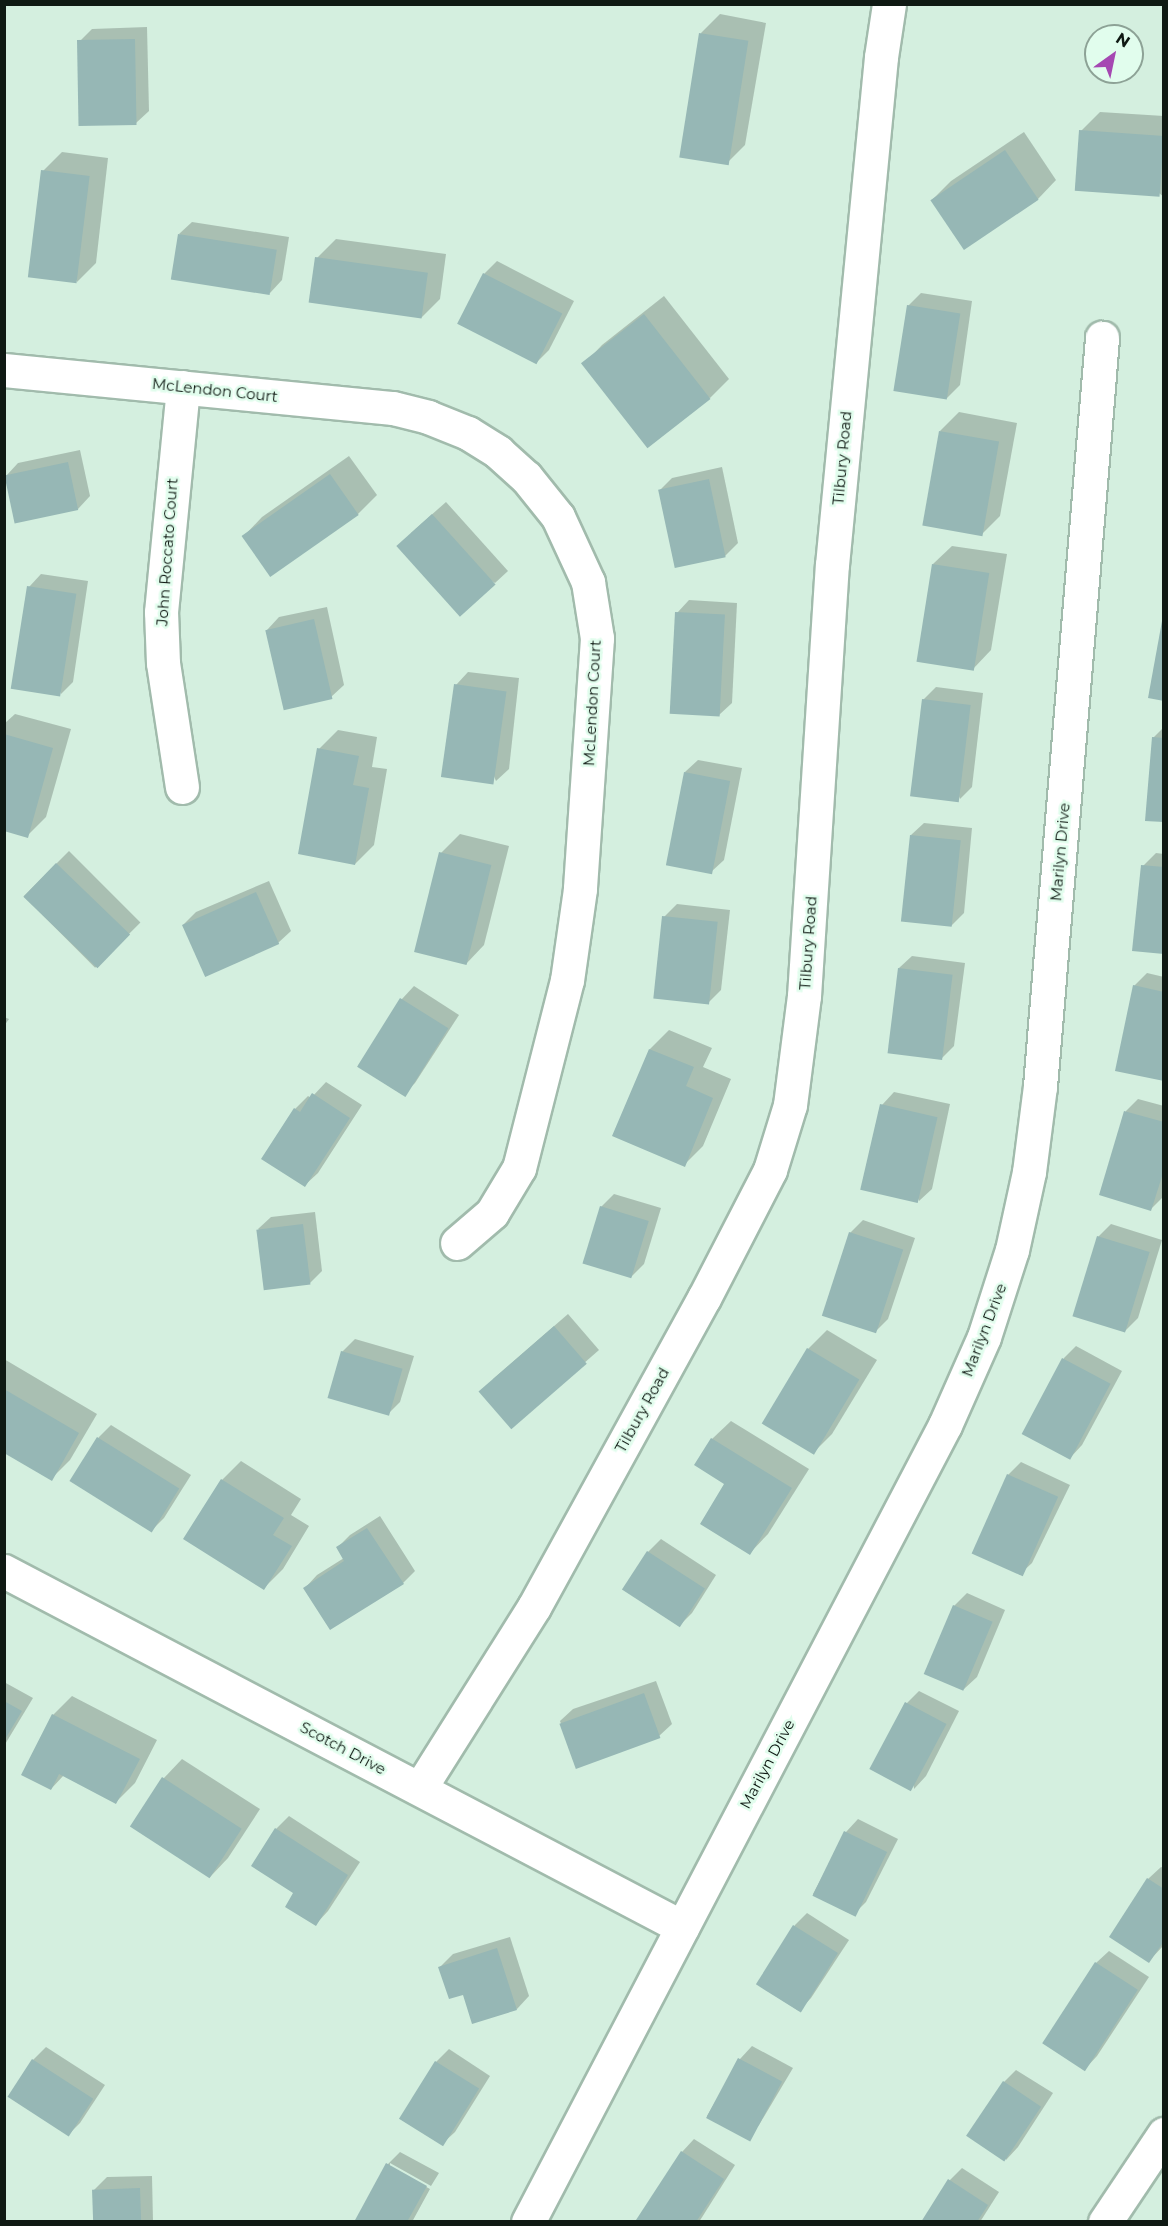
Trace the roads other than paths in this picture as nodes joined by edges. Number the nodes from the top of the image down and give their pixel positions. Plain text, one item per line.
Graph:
1 (889, 4) edge
2 (1102, 338) dead end
3 (4, 370) edge
4 (183, 387) junction
5 (182, 787) dead end
6 (457, 1243) dead end
7 (4, 1571) edge
8 (420, 1788) junction
9 (682, 1927) junction
10 (1164, 2134) edge
11 (528, 2222) edge
12 (1105, 2222) edge

1 - 8 street, Tilbury Road
2 - 9 street, Marilyn Drive
3 - 4 street, McLendon Court
4 - 5 street, John Roccato Court
4 - 6 street, McLendon Court
7 - 8 street, Scotch Drive
8 - 9 street, Scotch Drive
9 - 11 street, Marilyn Drive
10 - 12 street

